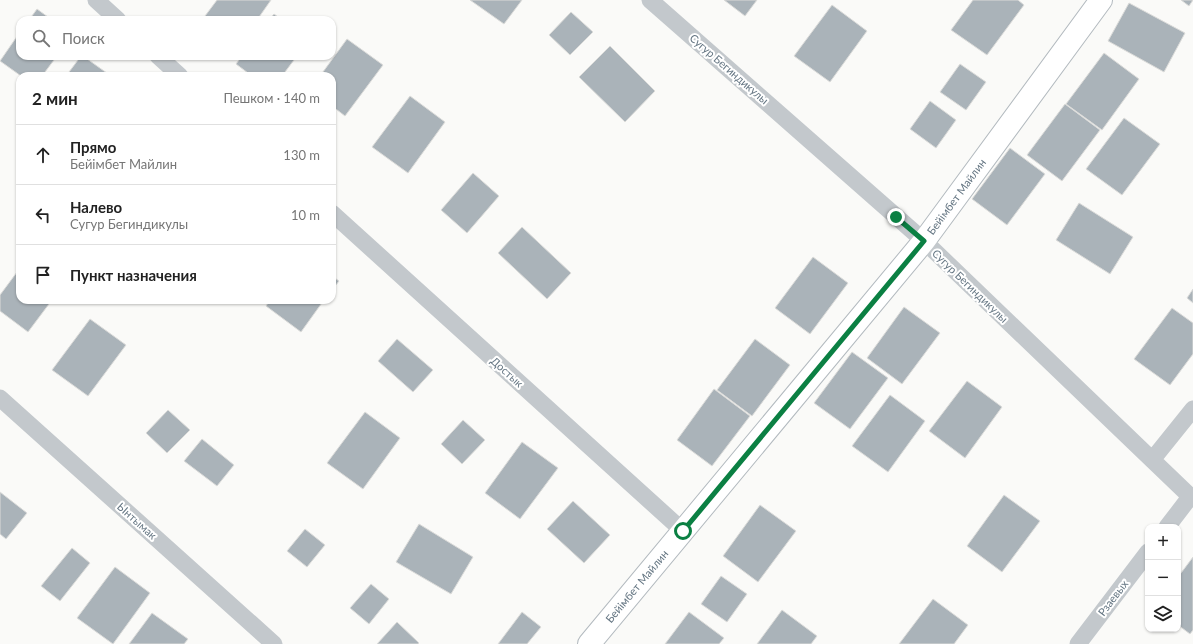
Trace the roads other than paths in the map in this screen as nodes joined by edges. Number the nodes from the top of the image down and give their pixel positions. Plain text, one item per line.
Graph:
1 (96, 0) edge
2 (1101, 0) edge
3 (654, 1) edge
4 (114, 16) edge
5 (162, 60) edge
6 (176, 72) edge
7 (336, 217) edge
8 (924, 241) junction
9 (0, 398) edge
10 (1193, 409) edge
11 (1152, 460) junction
12 (1192, 498) edge
13 (1170, 524) edge
14 (683, 531) junction
15 (1145, 556) edge
16 (274, 644) edge
17 (589, 644) edge
18 (1078, 644) edge

1 - 4 street
2 - 8 street, Бейімбет Майлин
3 - 8 street, Сугур Бегиндикулы
5 - 6 street
7 - 14 street, Достык
8 - 11 street, Сугур Бегиндикулы
8 - 14 street, Бейімбет Майлин
9 - 16 street, Ынтымак
10 - 11 street
11 - 12 street, Сугур Бегиндикулы
12 - 13 street
14 - 17 street, Бейімбет Майлин
15 - 18 street, Рзаевых

